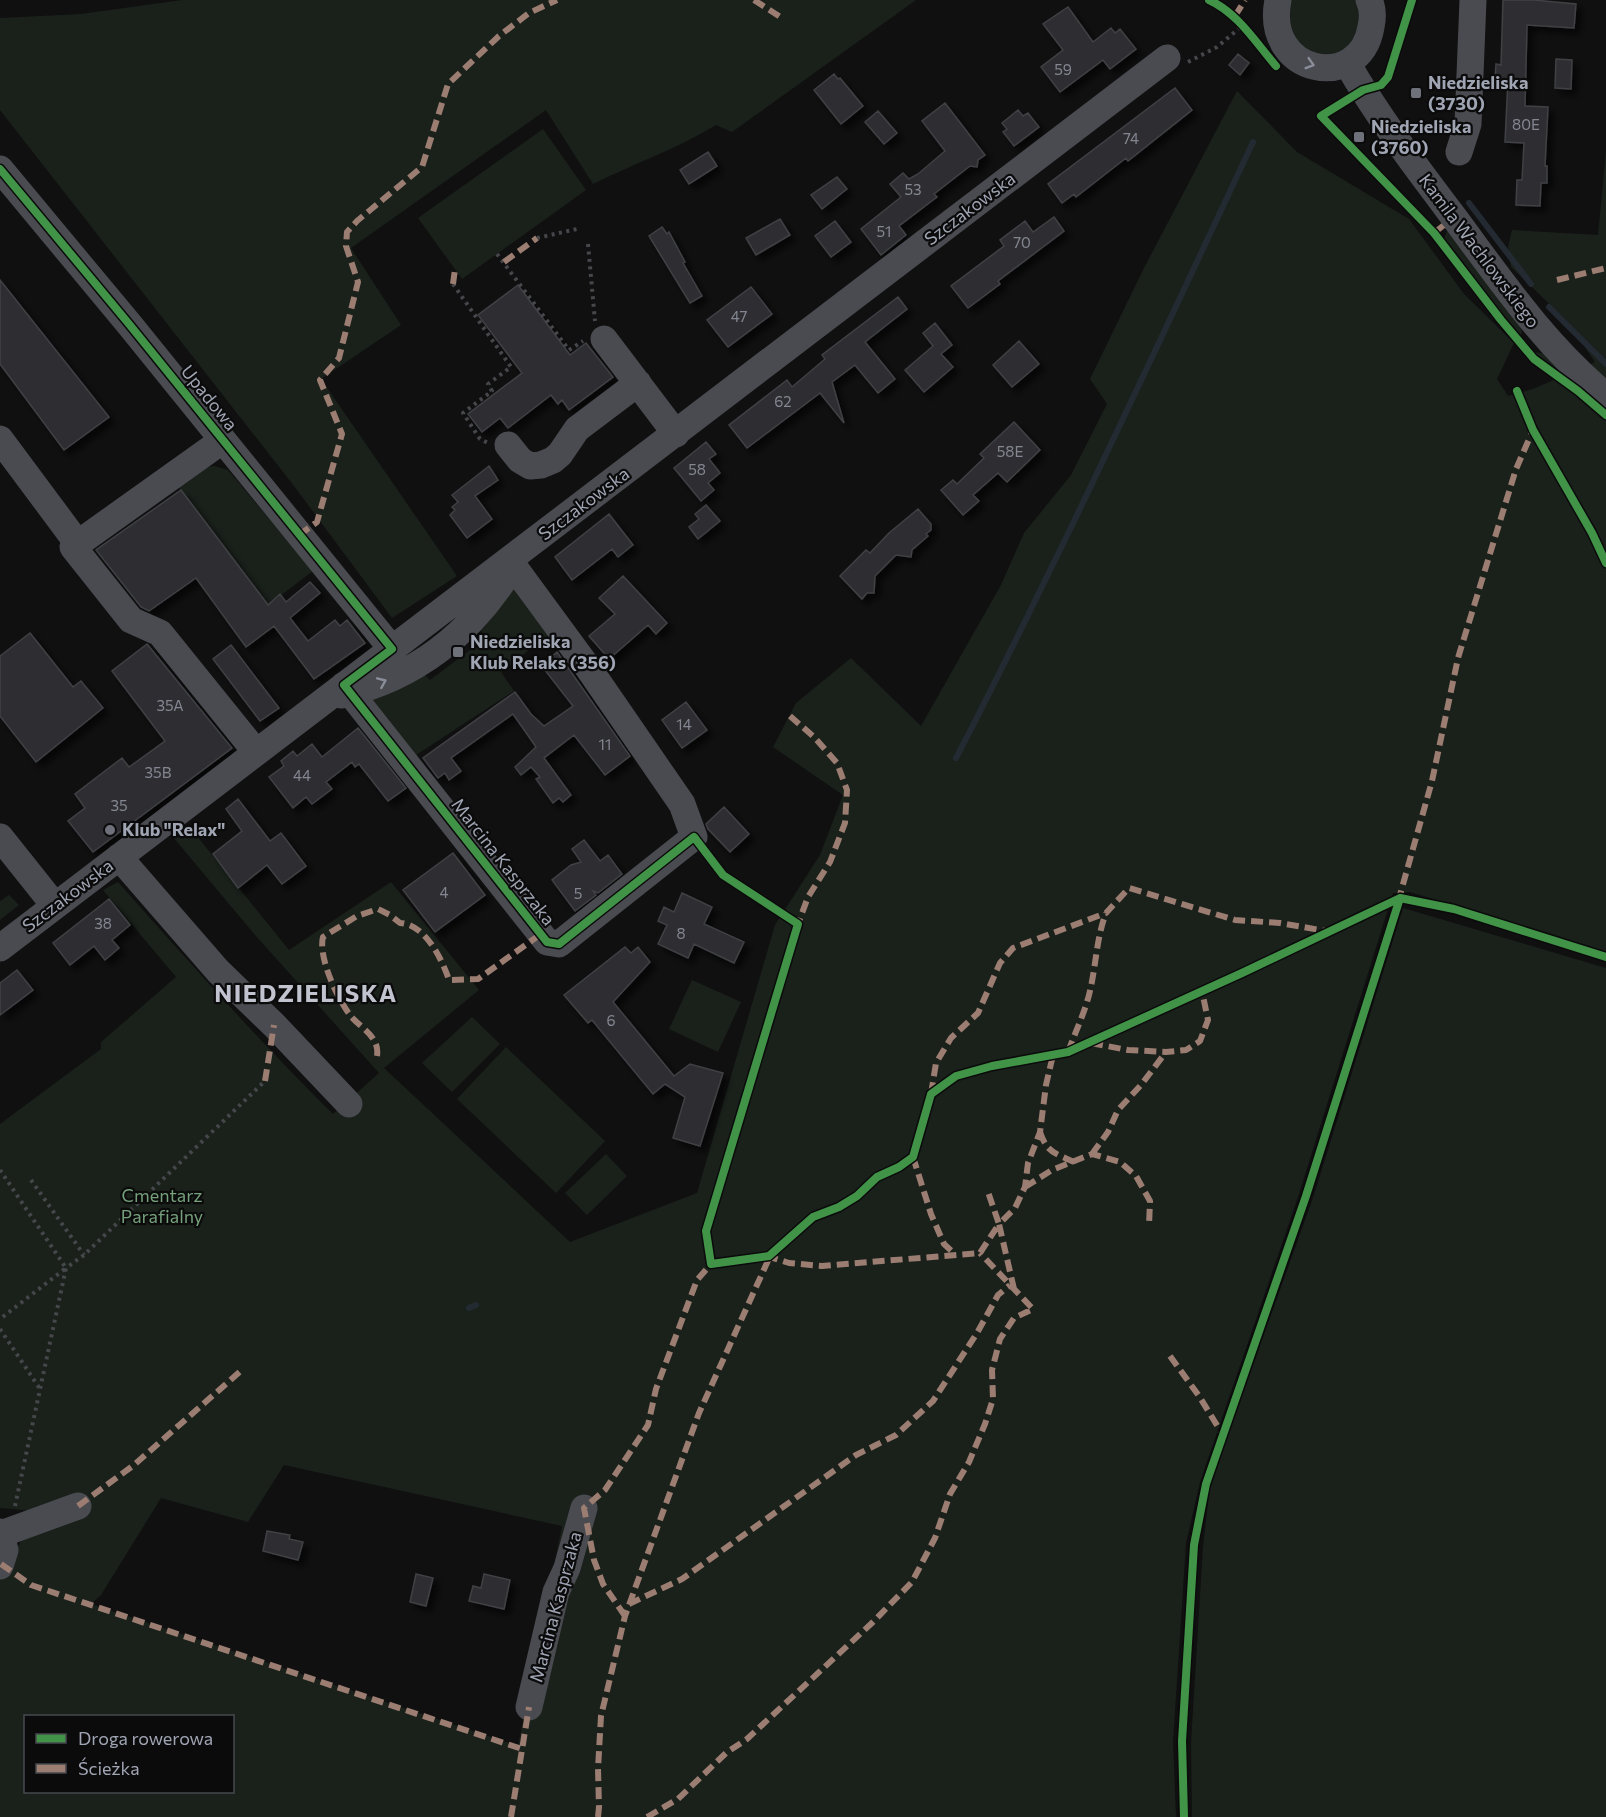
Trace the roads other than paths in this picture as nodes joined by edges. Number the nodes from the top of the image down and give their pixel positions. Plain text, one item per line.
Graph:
1 (1278, 0) edge
2 (1473, 0) edge
3 (1372, 2) edge
4 (1167, 58) dead end
5 (1347, 63) junction
6 (1459, 152) dead end
7 (0, 168) edge
8 (600, 332) road end
9 (638, 383) junction
10 (1606, 396) edge
11 (676, 434) junction
12 (0, 439) edge
13 (223, 440) junction
14 (499, 445) road end
15 (78, 544) junction
16 (514, 559) junction
17 (392, 649) junction
18 (341, 692) junction
19 (256, 752) junction
20 (0, 837) edge
21 (119, 857) junction
22 (55, 906) junction
23 (0, 948) edge
24 (350, 1104) dead end
25 (78, 1506) dead end
26 (584, 1508) dead end
27 (1, 1533) edge
28 (0, 1565) edge
29 (529, 1707) dead end

1 -> 5 street
2 - 6 street
3 - 5 street
4 - 11 street, Szczakowska
5 - 10 street, Kamila Wachlowskiego
7 - 13 street, Upadowa
8 - 9 street
9 - 11 street
9 - 14 street
11 - 16 street, Szczakowska
12 - 15 street
13 - 15 street
13 - 17 street, Upadowa
15 - 19 street
16 - 17 street, Szczakowska
18 -> 16 street
16 - 18 street, Marcina Kasprzaka
17 - 18 street, Szczakowska
18 - 19 street, Szczakowska
19 - 21 street, Szczakowska
20 - 22 street
21 - 22 street, Szczakowska
21 - 24 street
22 - 23 street, Szczakowska
25 - 27 street
26 - 29 street, Marcina Kasprzaka
27 - 28 street

